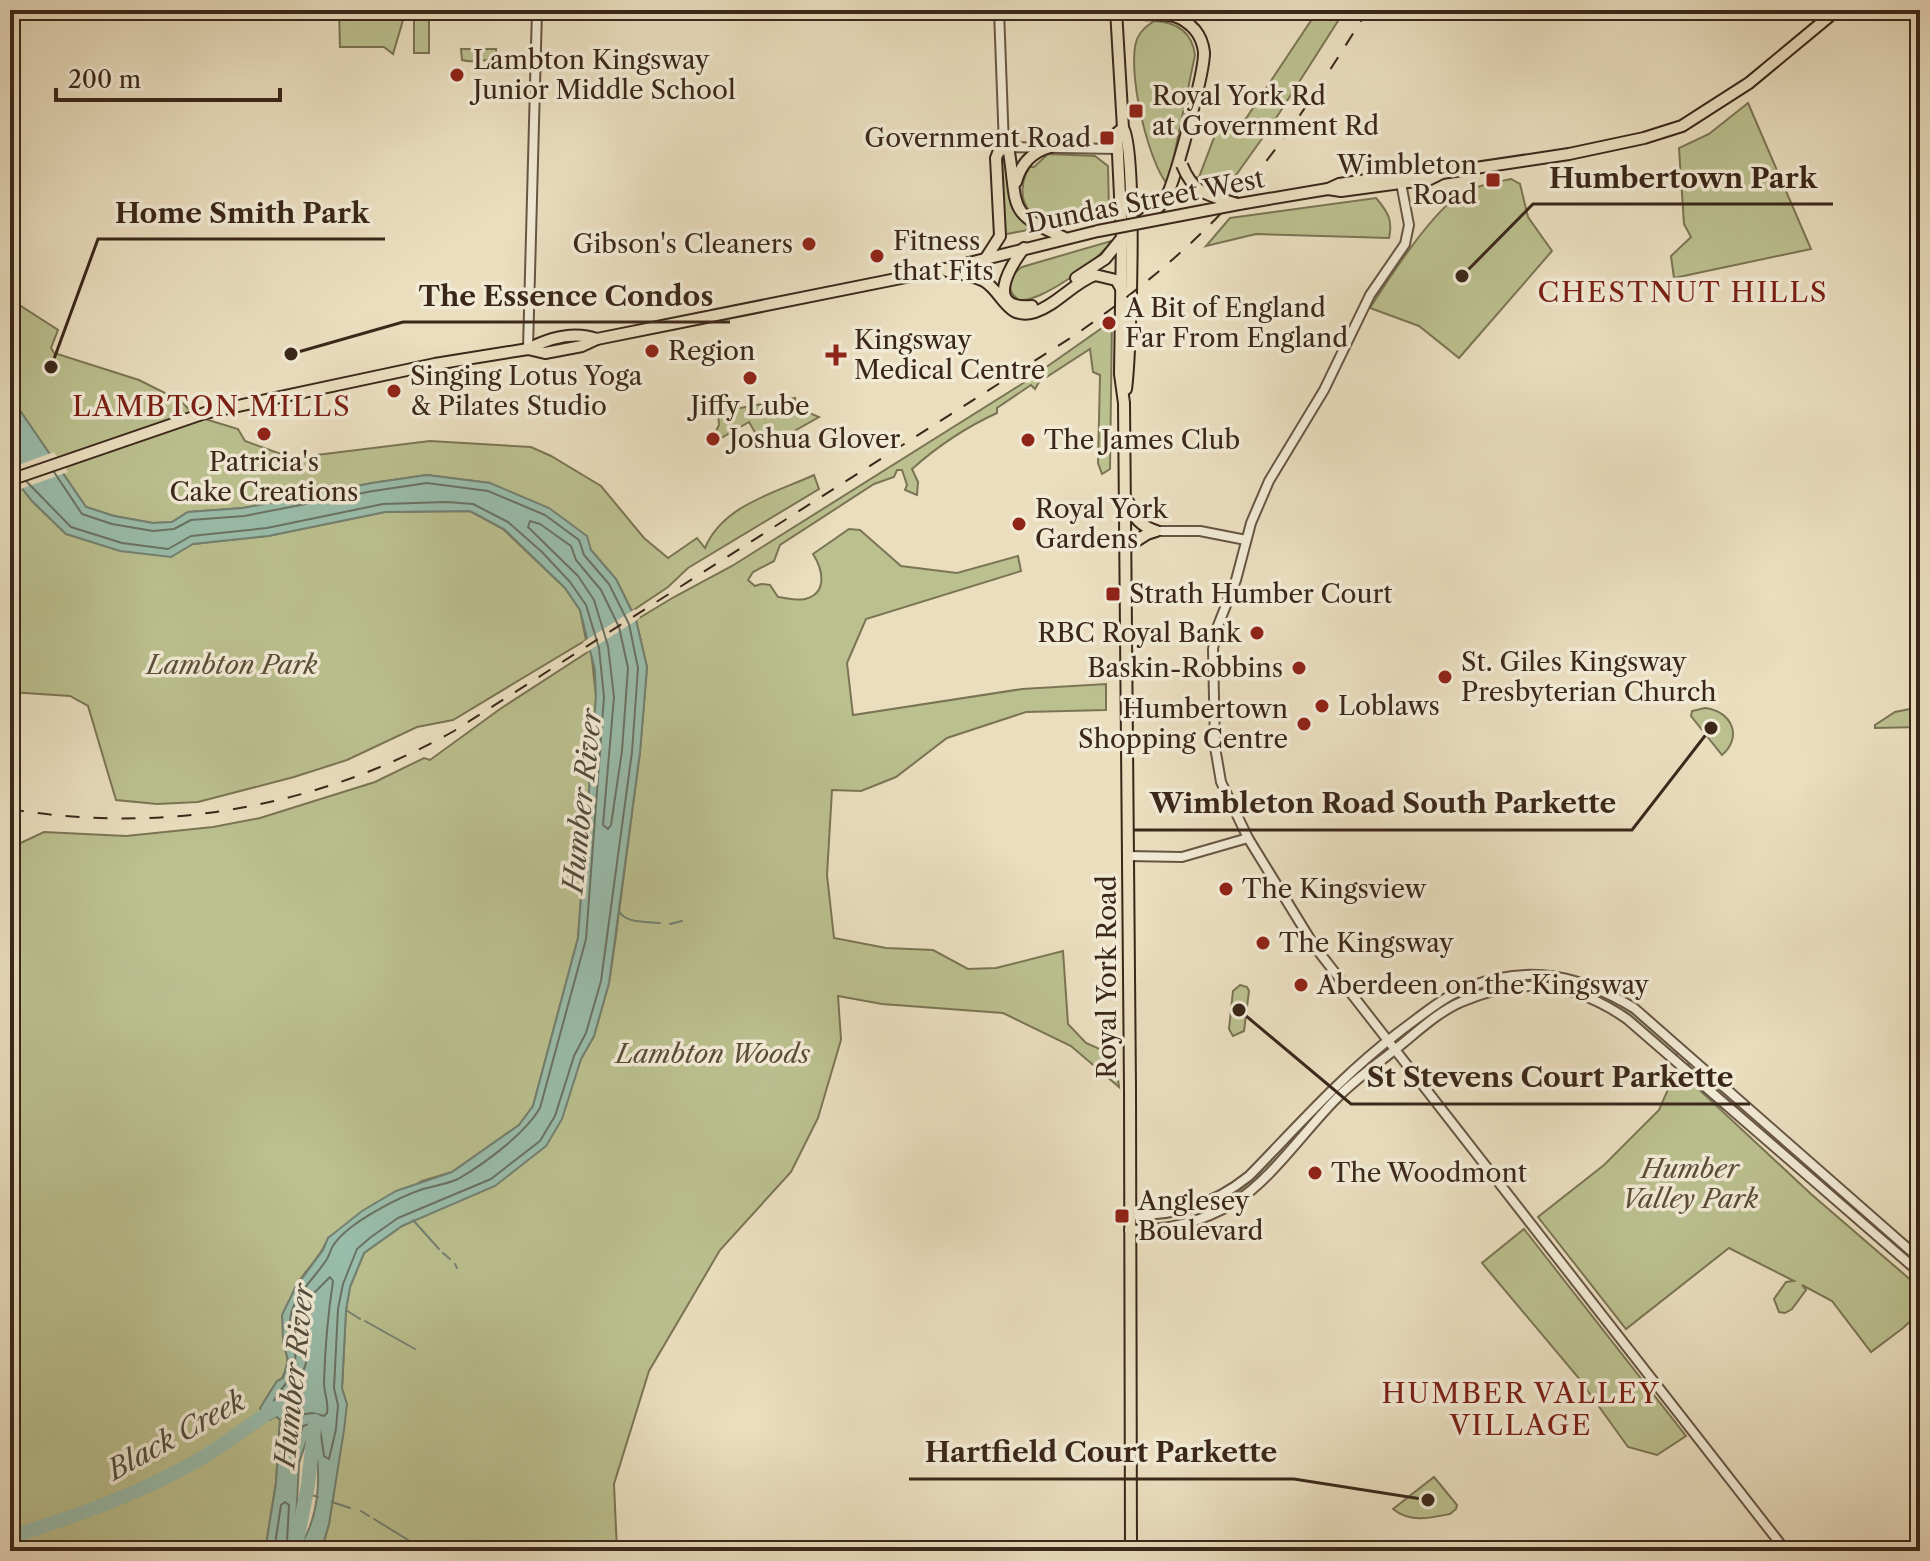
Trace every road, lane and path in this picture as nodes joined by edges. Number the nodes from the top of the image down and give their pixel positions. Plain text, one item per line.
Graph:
1 (537, 10) edge
2 (999, 10) edge
3 (1116, 10) edge
4 (1126, 10) edge
5 (1837, 10) edge
6 (1139, 14) junction
7 (1118, 38) junction
8 (1123, 128) junction
9 (1004, 147) junction
10 (1050, 147) junction
11 (1118, 149) junction
12 (1179, 165) junction
13 (1442, 173) junction
14 (1401, 183) junction
15 (1328, 189) junction
16 (1014, 191) junction
17 (1239, 204) junction
18 (1141, 222) junction
19 (1065, 238) junction
20 (1122, 238) junction
21 (1025, 247) junction
22 (986, 258) junction
23 (941, 270) junction
24 (1122, 290) junction
25 (528, 349) junction
26 (1124, 403) junction
27 (10, 480) edge
28 (1124, 486) junction
29 (1156, 531) junction
30 (1246, 540) junction
31 (1125, 548) junction
32 (1248, 838) junction
33 (1128, 856) junction
34 (1388, 1041) junction
35 (1395, 1049) junction
36 (1195, 1207) junction
37 (1130, 1215) junction
38 (1199, 1220) junction
39 (1129, 1230) junction
40 (1920, 1259) edge
41 (1920, 1273) edge
42 (1131, 1551) edge
43 (1786, 1551) edge

1 - 25 street
2 - 9 street
3 - 7 main road, Royal York Road
4 - 6 main road
5 - 13 main road, Dundas Street West
6 - 7 main road
6 - 12 main road
7 - 8 main road, Royal York Road
8 - 11 main road, Royal York Road
8 - 26 main road, Royal York Road
9 - 10 street
9 - 16 main road
9 - 22 main road
10 - 11 street
10 - 16 main road
11 - 20 main road, Royal York Road
12 - 17 main road, bridge
12 - 18 main road
13 - 14 main road, Dundas Street West
13 - 15 main road, Dundas Street West
14 - 15 main road, Dundas Street West
14 - 30 street
15 - 17 main road, Dundas Street West
16 - 19 main road
17 - 18 main road, Dundas Street West, bridge
18 - 19 main road, Dundas Street West, bridge
19 - 21 main road, Dundas Street West
20 - 21 main road
20 - 24 main road, Royal York Road
21 - 22 main road, Dundas Street West
22 - 23 main road, Dundas Street West
23 - 24 main road
23 - 25 main road, Dundas Street West
24 - 26 main road, Royal York Road
25 - 27 main road, Dundas Street West
26 - 28 main road, Royal York Road
28 - 29 main road
28 - 31 main road, Royal York Road
29 - 30 street
29 - 31 main road
30 - 32 street
31 - 33 main road, Royal York Road
32 - 33 street
32 - 34 street
33 - 37 main road, Royal York Road
34 - 35 street
34 - 36 street
34 - 40 street
35 - 38 street
35 - 41 street
35 - 43 street
36 - 37 street
36 - 38 street
37 - 39 main road, Royal York Road
38 - 39 street
39 - 42 main road, Royal York Road

